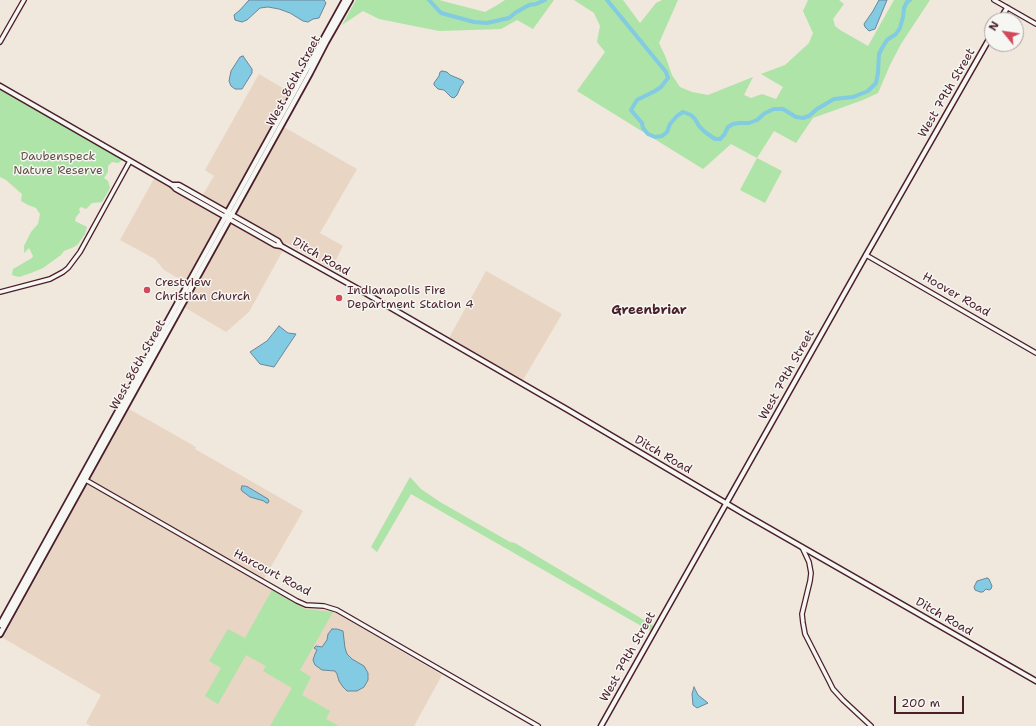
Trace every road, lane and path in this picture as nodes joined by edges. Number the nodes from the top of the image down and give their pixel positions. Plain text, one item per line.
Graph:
1 (24, 0) edge
2 (345, 0) edge
3 (350, 0) edge
4 (994, 0) edge
5 (1007, 8) junction
6 (1005, 12) edge
7 (1036, 24) edge
8 (0, 42) edge
9 (984, 48) edge
10 (0, 86) edge
11 (130, 161) junction
12 (229, 216) junction
13 (866, 255) junction
14 (0, 292) edge
15 (1036, 353) edge
16 (84, 478) junction
17 (726, 504) junction
18 (802, 547) junction
19 (0, 625) edge
20 (0, 634) edge
21 (1036, 681) edge
22 (538, 726) edge
23 (601, 726) edge
24 (871, 726) edge

1 - 8 street
2 - 12 main road, West 86th Street
3 - 12 main road, West 86th Street
4 - 5 street
5 - 6 main road
5 - 7 street
9 - 13 main road, West 79th Street
10 - 11 main road, Ditch Road
11 - 12 main road, Ditch Road
11 - 14 street
12 - 16 main road, West 86th Street
12 - 17 main road, Ditch Road
13 - 15 street, Hoover Road
13 - 17 main road, West 79th Street
16 - 19 main road, West 86th Street
16 - 20 main road, West 86th Street
16 - 22 street, Harcourt Road
17 - 18 main road, Ditch Road
17 - 23 main road, West 79th Street
18 - 21 main road, Ditch Road
18 - 24 street

